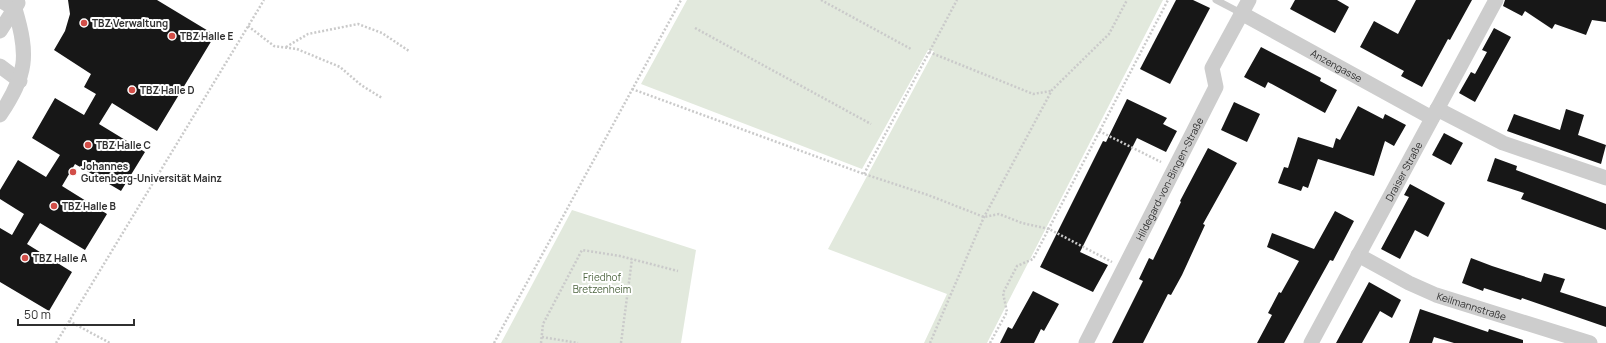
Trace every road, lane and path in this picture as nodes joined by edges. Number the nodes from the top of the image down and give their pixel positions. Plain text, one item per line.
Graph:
1 (0, 0) edge
2 (264, 0) edge
3 (681, 0) edge
4 (821, 0) edge
5 (957, 0) edge
6 (1127, 0) edge
7 (1168, 0) edge
8 (1216, 0) edge
9 (1249, 0) edge
10 (1496, 0) edge
11 (17, 4) edge
12 (1241, 13) junction
13 (248, 26) junction
14 (695, 28) dead end
15 (0, 31) edge
16 (286, 48) junction
17 (911, 49) dead end
18 (409, 51) dead end
19 (929, 52) junction
20 (0, 66) edge
21 (20, 81) junction
22 (632, 89) junction
23 (1052, 91) junction
24 (382, 98) dead end
25 (1435, 113) junction
26 (0, 115) edge
27 (870, 124) dead end
28 (1099, 131) junction
29 (1173, 168) junction
30 (864, 174) junction
31 (1606, 178) edge
32 (984, 217) junction
33 (1049, 229) junction
34 (1358, 255) junction
35 (632, 259) junction
36 (1124, 268) junction
37 (678, 271) dead end
38 (69, 321) junction
39 (542, 337) junction
40 (56, 343) edge
41 (110, 343) edge
42 (494, 343) edge
43 (541, 343) edge
44 (578, 343) edge
45 (620, 343) edge
46 (930, 343) edge
47 (990, 343) edge
48 (1086, 343) edge
49 (1311, 343) edge
50 (1590, 343) edge

1 - 11 street
2 - 13 path
3 - 22 path
4 - 17 path
5 - 19 path
6 - 23 path
7 - 28 path
8 - 12 lane
9 - 12 street, Hildegard-von-Bingen-Straße
10 - 25 street, Draiser Straße
11 - 15 street
11 - 21 street
12 - 25 street, Anzengasse
12 - 29 street, Hildegard-von-Bingen-Straße
13 - 16 path
13 - 38 path
14 - 27 path
16 - 18 path
16 - 24 path
19 - 23 path
19 - 30 path
20 - 21 street
21 - 26 street
22 - 30 path
22 - 42 path
23 - 32 path
25 - 31 street, Anzengasse
25 - 34 street, Draiser Straße
28 - 29 path
28 - 33 path
29 - 36 street, Hildegard-von-Bingen-Straße
30 - 32 path
32 - 33 path
32 - 46 path
33 - 36 path
33 - 47 path
34 - 49 street, Draiser Straße
34 - 50 street, Keilmannstraße
35 - 37 path
35 - 39 path
35 - 45 path
36 - 48 street, Hildegard-von-Bingen-Straße
38 - 40 path
38 - 41 path
39 - 43 path
39 - 44 path

